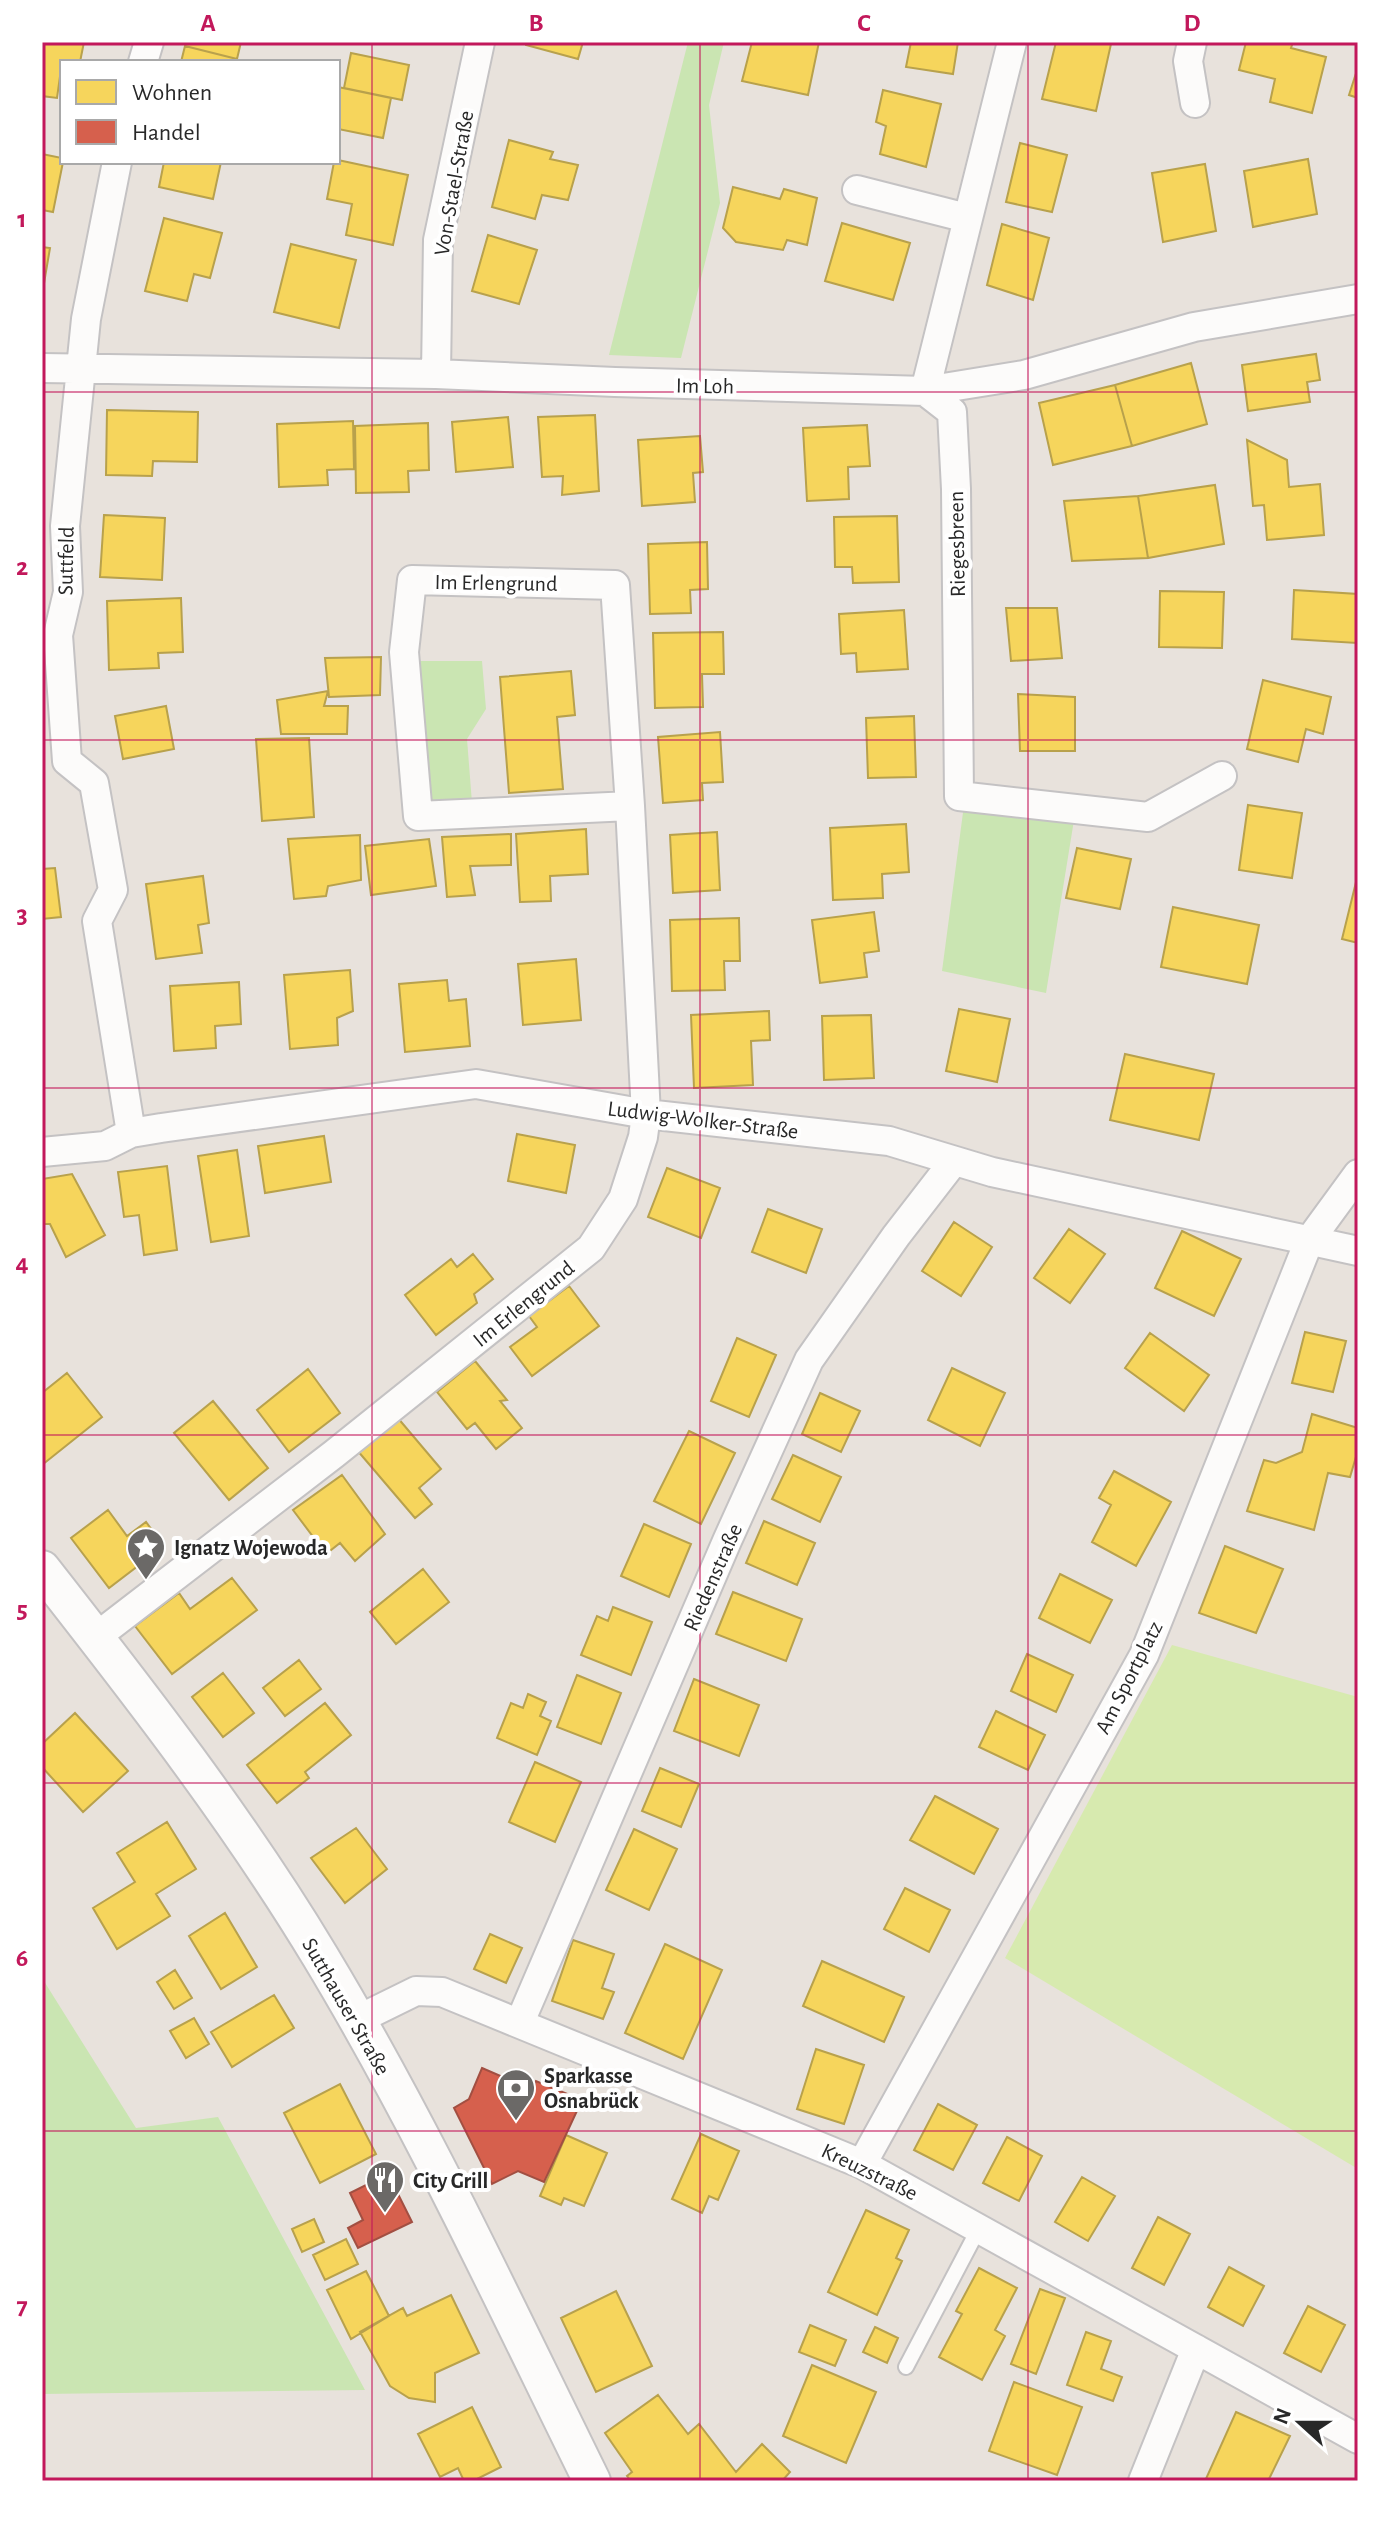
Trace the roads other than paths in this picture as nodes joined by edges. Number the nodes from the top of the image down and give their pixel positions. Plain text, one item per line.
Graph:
1 (480, 42) edge
2 (1012, 42) edge
3 (1192, 42) edge
4 (1195, 103) dead end
5 (117, 164) edge
6 (857, 190) dead end
7 (967, 218) junction
8 (1358, 299) edge
9 (79, 367) junction
10 (42, 368) edge
11 (436, 374) junction
12 (925, 391) junction
13 (1222, 776) dead end
14 (630, 806) junction
15 (646, 1114) junction
16 (131, 1133) junction
17 (42, 1152) edge
18 (954, 1161) junction
19 (1358, 1174) edge
20 (1309, 1241) junction
21 (1358, 1251) edge
22 (44, 1575) edge
23 (96, 1637) junction
24 (357, 2020) junction
25 (520, 2022) junction
26 (862, 2164) junction
27 (979, 2228) junction
28 (1196, 2349) junction
29 (906, 2367) dead end
30 (1358, 2439) edge
31 (592, 2481) edge
32 (1143, 2481) edge

1 - 11 street, Von-Stael-Straße
2 - 7 street
3 - 4 street
5 - 9 street, Suttfeld
6 - 7 street
7 - 12 street
8 - 12 street, Im Loh
9 - 10 street, Im Loh
9 - 11 street, Im Loh
9 - 16 street, Suttfeld
11 - 12 street, Im Loh
12 - 13 street, Riegesbreen
14 - 14 street, Im Erlengrund
14 - 15 street, Im Erlengrund
15 - 16 street, Ludwig-Wolker-Straße
15 - 18 street, Ludwig-Wolker-Straße
15 - 23 street, Im Erlengrund
16 - 17 street, Ludwig-Wolker-Straße
18 - 20 street, Ludwig-Wolker-Straße
18 - 25 street, Riedenstraße
19 - 20 street, Am Sportplatz
20 - 21 street, Ludwig-Wolker-Straße
20 - 26 street, Am Sportplatz
22 - 23 street, Sutthauser Straße
23 - 24 street, Sutthauser Straße
24 - 25 street, Kreuzstraße
24 - 31 street, Sutthauser Straße
25 - 26 street, Kreuzstraße
26 - 27 street, Kreuzstraße
27 - 28 street, Kreuzstraße
27 - 29 lane
28 - 30 street, Kreuzstraße
28 - 32 street

